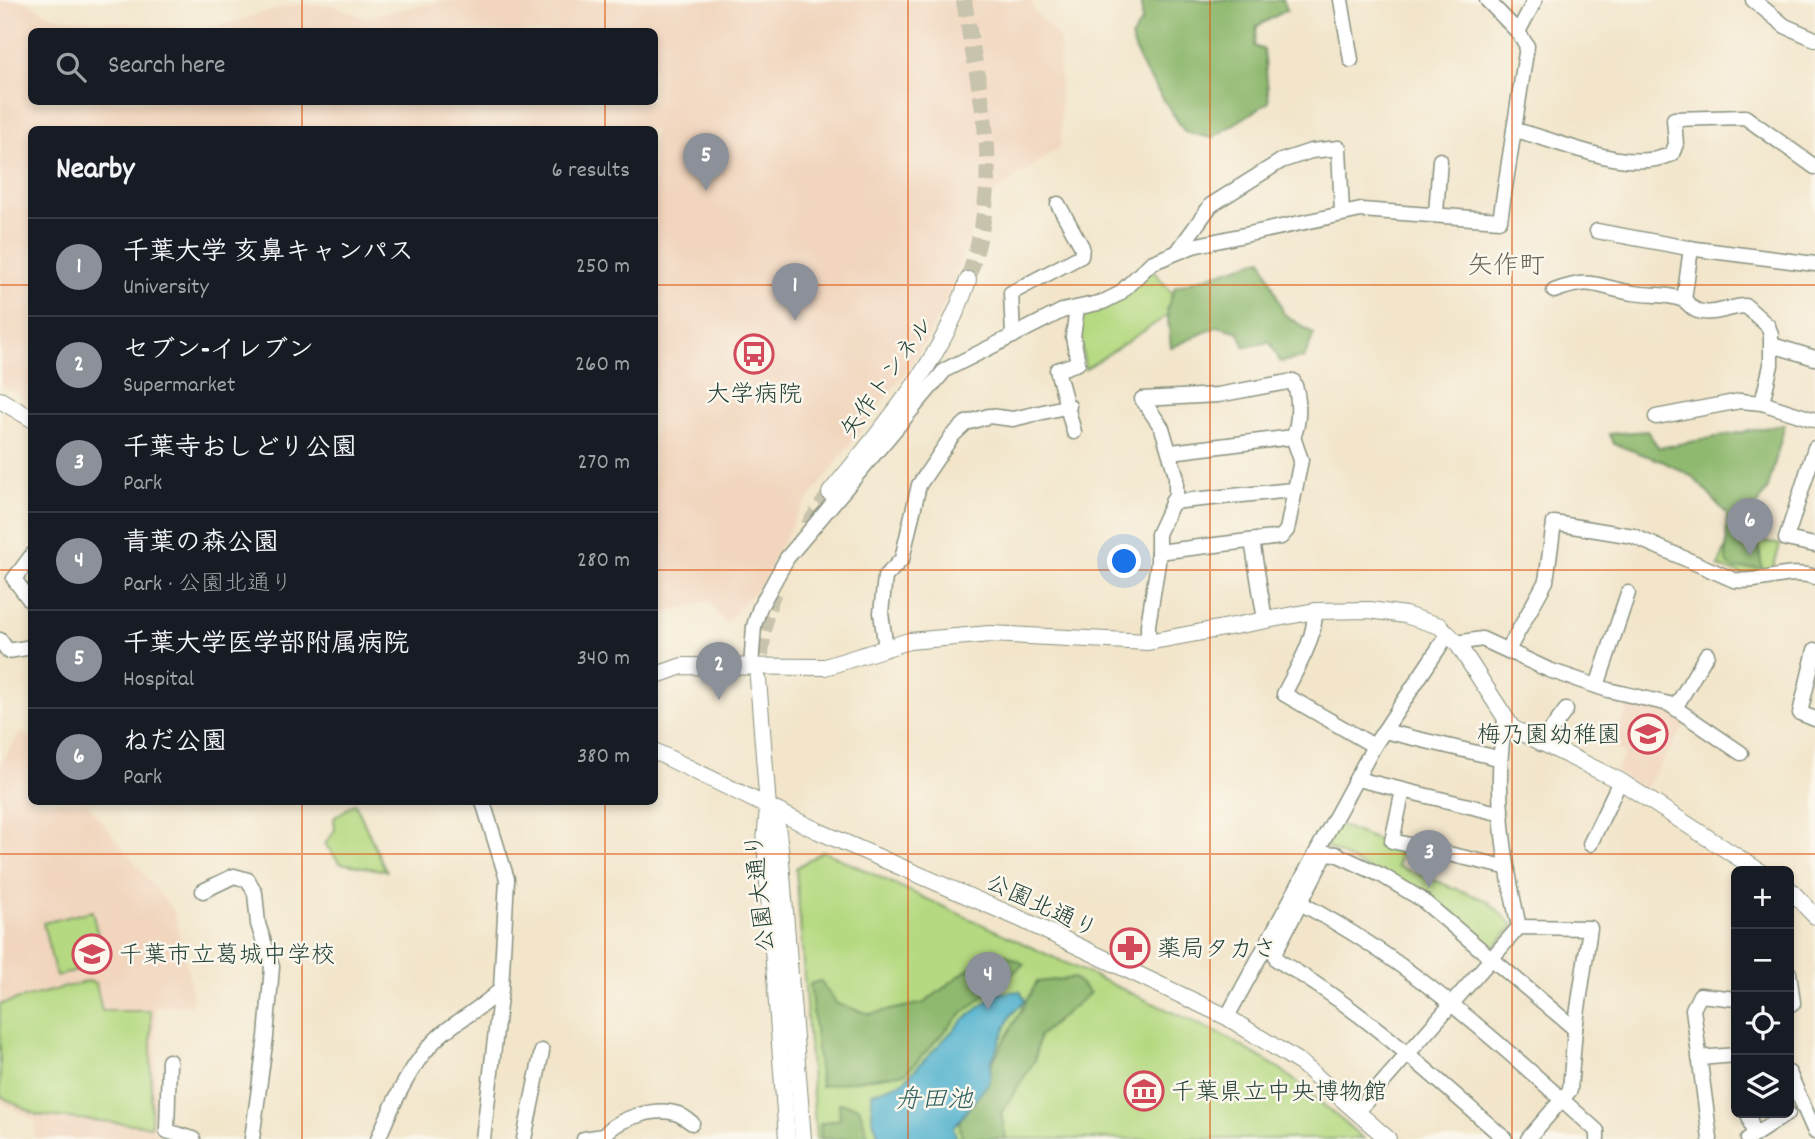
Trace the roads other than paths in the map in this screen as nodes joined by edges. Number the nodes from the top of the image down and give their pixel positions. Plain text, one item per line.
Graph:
1 (1341, 0) edge
2 (1487, 0) edge
3 (1535, 0) edge
4 (1753, 0) edge
5 (1518, 32) junction
6 (1815, 38) edge
7 (1352, 60) dead end
8 (1514, 130) junction
9 (1440, 160) dead end
10 (1815, 167) edge
11 (1058, 204) dead end
12 (1342, 213) junction
13 (1436, 214) junction
14 (1597, 231) dead end
15 (1691, 248) junction
16 (1178, 251) junction
17 (1815, 264) edge
18 (968, 280) tunnel mouth
19 (1554, 291) dead end
20 (1684, 300) junction
21 (1077, 308) junction
22 (1013, 335) junction
23 (1772, 345) junction
24 (1815, 358) edge
25 (0, 400) edge
26 (1762, 403) junction
27 (1069, 406) junction
28 (28, 417) edge
29 (1657, 417) dead end
30 (1815, 420) edge
31 (1074, 432) dead end
32 (1293, 437) junction
33 (1815, 448) edge
34 (1171, 452) junction
35 (1293, 491) junction
36 (830, 493) tunnel mouth
37 (1172, 502) junction
38 (1252, 541) junction
39 (1815, 545) edge
40 (1158, 552) junction
41 (28, 562) edge
42 (1815, 577) edge
43 (1628, 593) dead end
44 (28, 598) edge
45 (1315, 611) junction
46 (1265, 620) junction
47 (1452, 638) junction
48 (1148, 642) junction
49 (4, 645) edge
50 (28, 647) edge
51 (886, 649) junction
52 (1508, 650) junction
53 (1815, 650) edge
54 (1707, 654) dead end
55 (754, 673) junction
56 (658, 675) edge
57 (1597, 686) junction
58 (1675, 708) junction
59 (1566, 709) dead end
60 (1815, 719) edge
61 (1505, 720) junction
62 (1384, 731) junction
63 (1541, 744) junction
64 (1374, 746) junction
65 (658, 753) edge
66 (1741, 753) dead end
67 (1499, 758) junction
68 (1357, 779) junction
69 (1620, 781) junction
70 (1404, 790) junction
71 (484, 805) edge
72 (768, 807) junction
73 (1502, 814) junction
74 (1590, 844) dead end
75 (1751, 866) edge
76 (1505, 867) junction
77 (203, 891) dead end
78 (1794, 897) edge
79 (1300, 903) junction
80 (1815, 916) edge
81 (1519, 927) junction
82 (1492, 957) junction
83 (500, 989) junction
84 (1731, 998) edge
85 (1452, 1004) junction
86 (1227, 1017) junction
87 (1575, 1029) junction
88 (542, 1051) dead end
89 (1408, 1055) junction
90 (1731, 1055) edge
91 (1699, 1058) junction
92 (169, 1061) dead end
93 (1794, 1084) edge
94 (1562, 1100) junction
95 (1803, 1103) junction
96 (1794, 1108) edge
97 (1357, 1112) junction
98 (1749, 1118) edge
99 (1779, 1118) edge
100 (692, 1123) dead end
101 (1815, 1132) edge
102 (1751, 1137) edge
103 (603, 1138) edge
104 (193, 1139) edge
105 (252, 1139) edge
106 (378, 1139) edge
107 (483, 1139) edge
108 (524, 1139) edge
109 (584, 1139) edge
110 (787, 1139) edge
111 (803, 1139) edge
112 (1388, 1139) edge
113 (1505, 1139) edge
114 (1528, 1139) edge
115 (1597, 1139) edge
116 (1710, 1139) edge

1 - 7 street
2 - 5 street
3 - 5 street
4 - 6 street
5 - 8 street
8 - 10 street
8 - 13 street
9 - 13 street
11 - 22 street
12 - 13 street
12 - 16 street
12 - 16 street
14 - 15 street
15 - 17 street
15 - 20 street
16 - 21 street
18 - 36 street, 矢作トンネル
19 - 20 street
20 - 23 street
21 - 22 street
21 - 27 street
22 - 55 street
23 - 24 street
23 - 26 street
25 - 28 street
26 - 29 street
26 - 30 street
27 - 31 street
27 - 51 street
32 - 34 street
32 - 34 street
32 - 35 street
33 - 39 street
34 - 37 street
35 - 37 street
35 - 38 street
37 - 40 street
38 - 40 street
38 - 46 street
40 - 48 street
41 - 44 street
42 - 52 street
43 - 57 street
45 - 46 street
45 - 47 street
45 - 64 street
46 - 48 street
47 - 52 street
47 - 61 street
47 - 62 street
48 - 51 street
49 - 50 street
51 - 55 street
52 - 57 street
53 - 60 street
54 - 58 street
55 - 56 street
55 - 72 street
57 - 58 street
58 - 66 street
59 - 63 street
61 - 63 street
61 - 67 street
62 - 64 street
62 - 67 street
63 - 69 street
64 - 68 street
65 - 72 street, 公園北通り
67 - 73 street
68 - 70 street
68 - 86 street
69 - 74 street
69 - 75 street
70 - 73 street
70 - 76 street
71 - 83 street
72 - 86 street, 公園北通り
72 - 110 street, 公園大通り
72 - 111 street, 公園大通り
73 - 76 street
76 - 81 street
77 - 105 street
78 - 80 street
79 - 82 street
79 - 85 street
79 - 89 street
81 - 82 street
81 - 87 street
82 - 85 street
82 - 87 street
83 - 106 street
83 - 107 street
84 - 91 street
85 - 89 street
85 - 94 street
86 - 97 street, 公園北通り
87 - 94 street
88 - 108 street
89 - 97 street
89 - 113 street
90 - 91 street
91 - 116 street
92 - 104 street
93 - 95 street
94 - 114 street
94 - 115 street
95 - 96 street
95 - 101 street
97 - 112 street, 公園北通り
98 - 102 street
99 - 102 street
100 - 103 street
103 - 109 street

